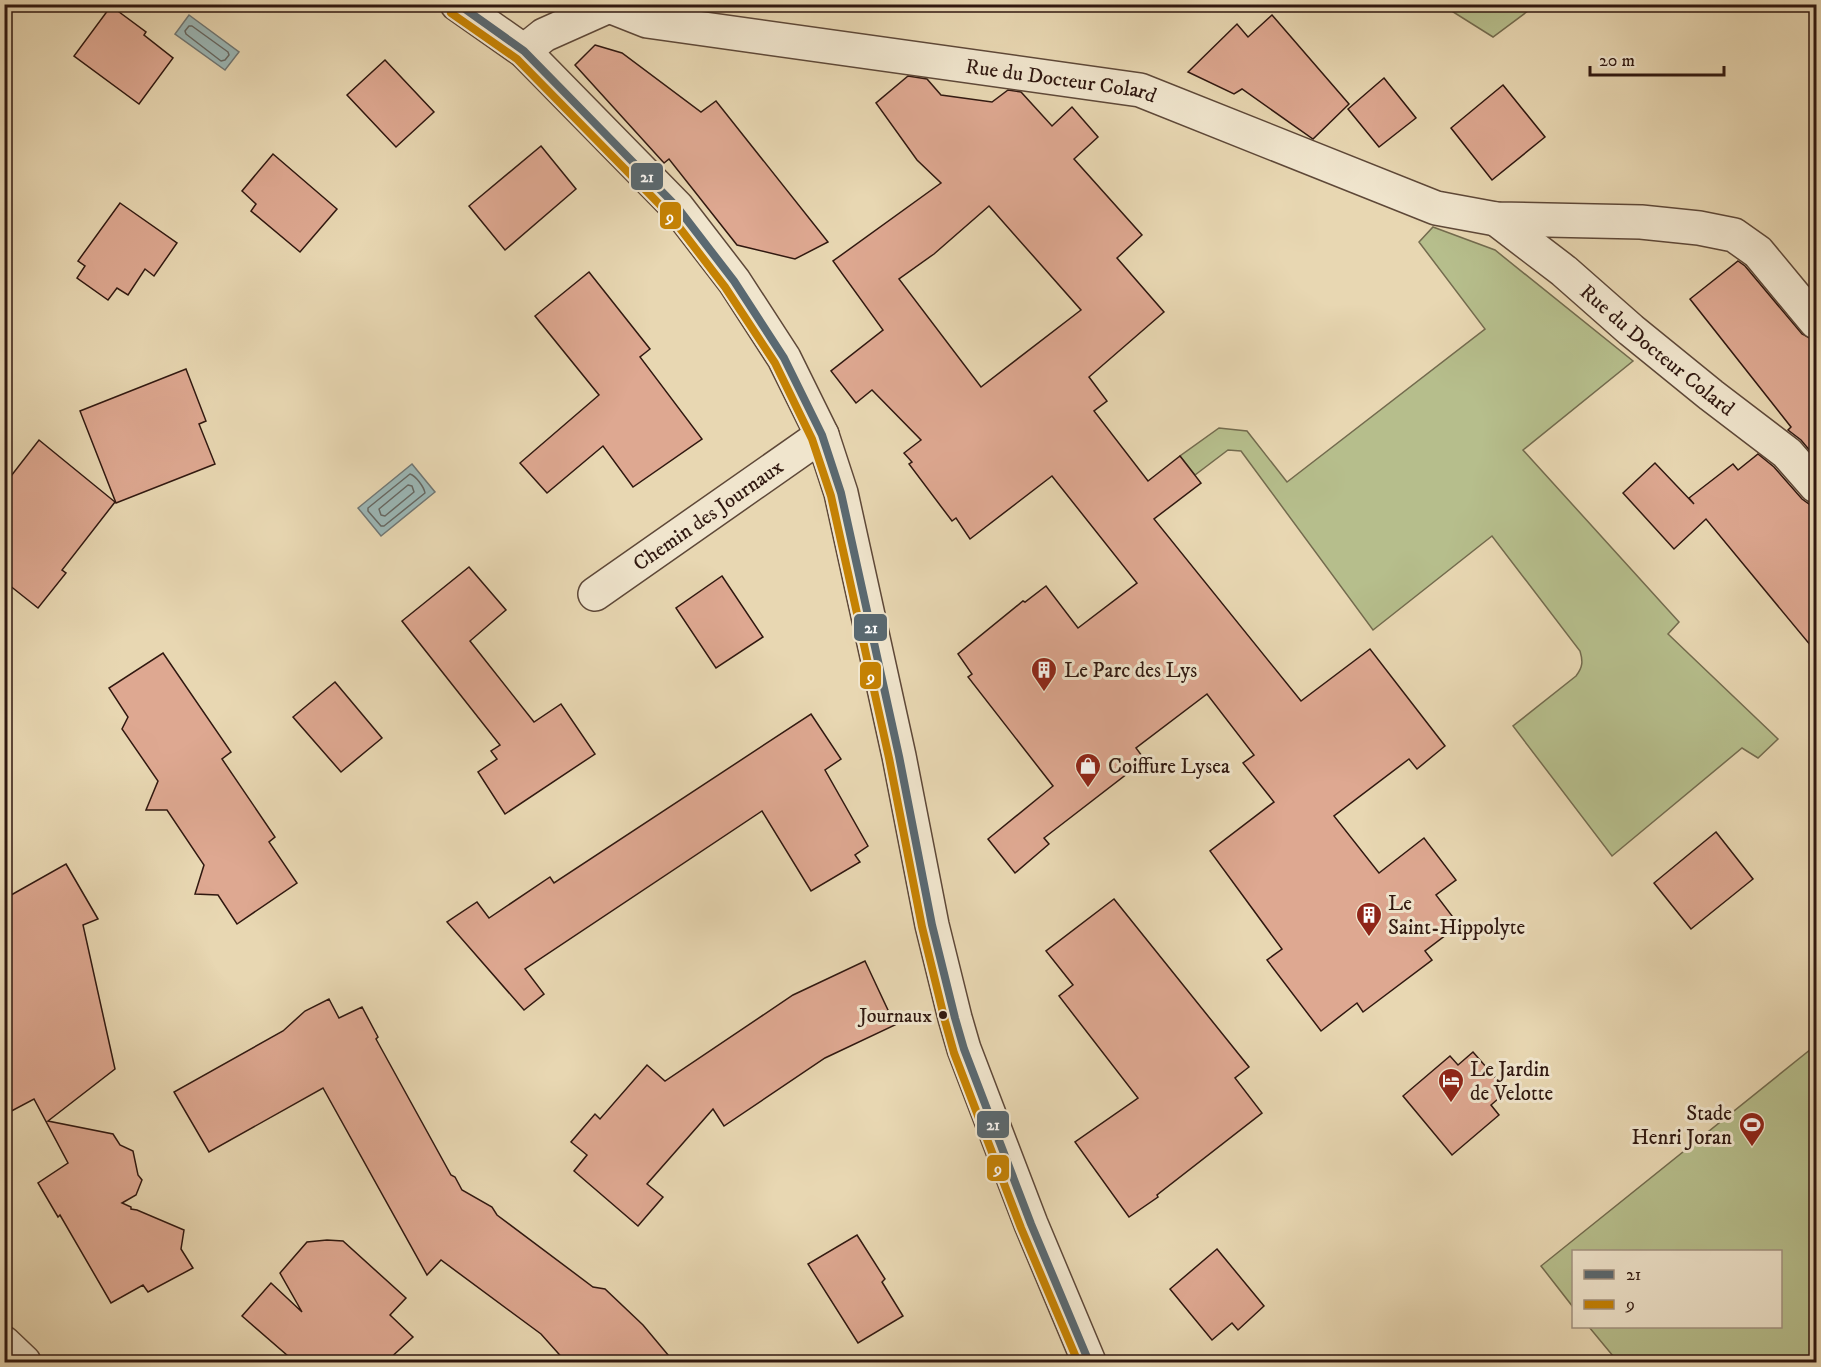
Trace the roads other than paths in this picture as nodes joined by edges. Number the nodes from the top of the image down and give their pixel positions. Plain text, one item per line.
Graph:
1 (458, 4) edge
2 (609, 5) edge
3 (524, 51) junction
4 (1496, 219) junction
5 (1816, 322) edge
6 (822, 435) junction
7 (1816, 486) edge
8 (595, 594) dead end
9 (4, 1343) edge
10 (24, 1362) edge
11 (1089, 1362) edge

1 - 3 street
2 - 3 street, Rue du Docteur Colard
2 - 4 street, Rue du Docteur Colard
3 - 6 street
4 - 5 street, Rue du Docteur Colard
4 - 7 street, Rue du Docteur Colard
6 - 8 street, Chemin des Journaux
6 - 11 street
9 - 10 street

